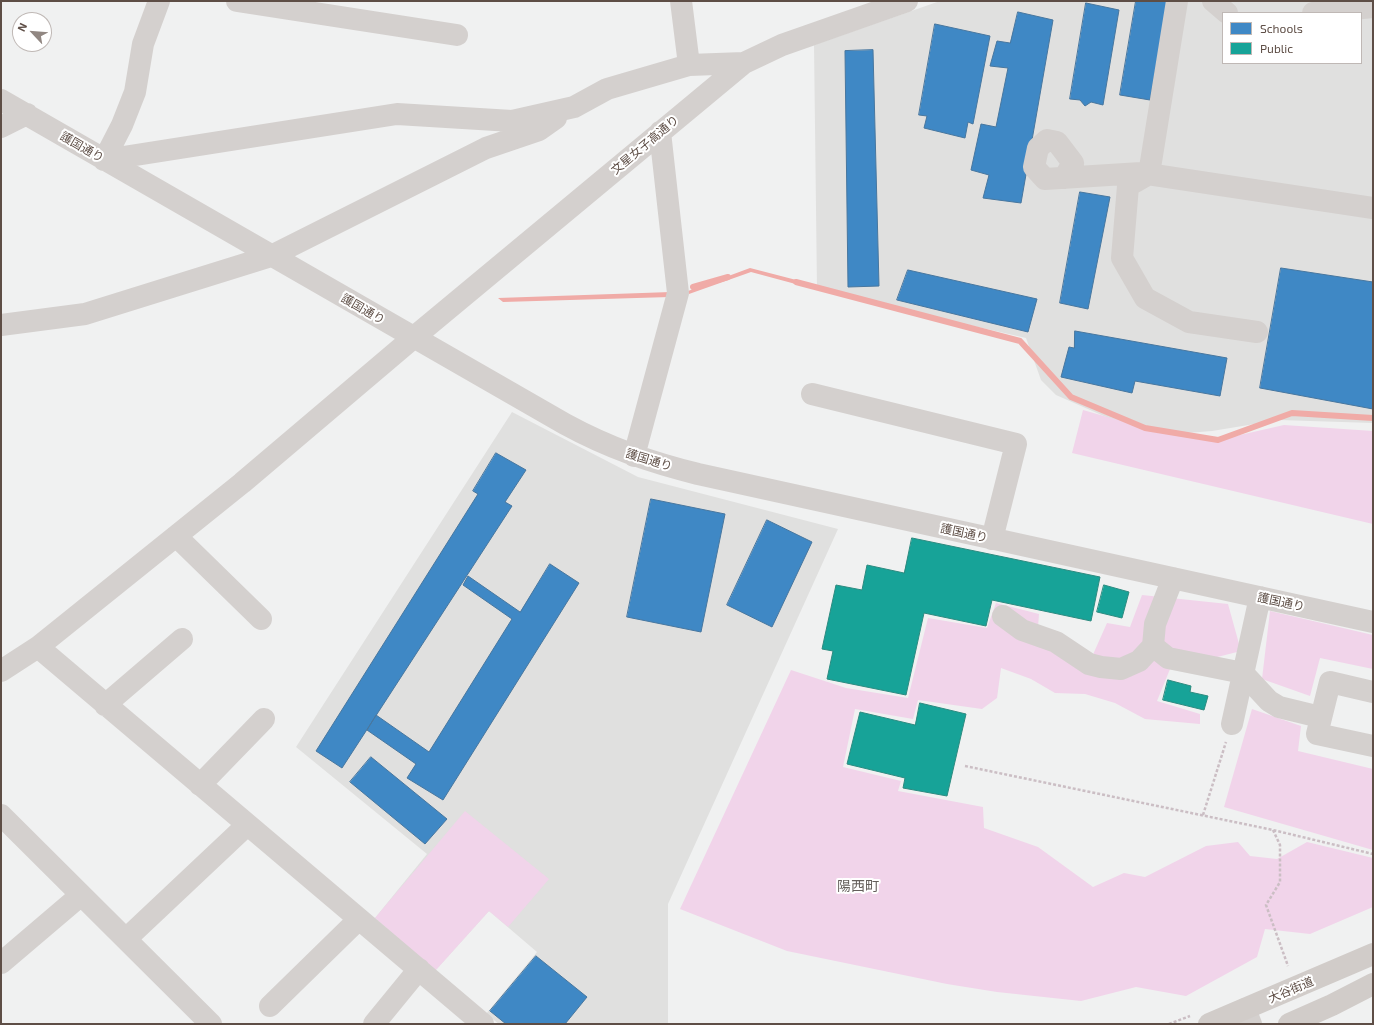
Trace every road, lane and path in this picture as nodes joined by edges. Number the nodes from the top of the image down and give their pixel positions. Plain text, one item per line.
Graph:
1 (159, 1) edge
2 (237, 1) edge
3 (681, 1) edge
4 (907, 1) edge
5 (1177, 1) edge
6 (1214, 1) edge
7 (1373, 7) edge
8 (1226, 12) edge
9 (1323, 12) edge
10 (457, 35) dead end
11 (744, 63) junction
12 (689, 65) junction
13 (1, 100) edge
14 (574, 107) junction
15 (27, 114) junction
16 (1, 127) edge
17 (660, 132) junction
18 (104, 160) junction
19 (1149, 174) junction
20 (1064, 178) dead end
21 (1373, 208) edge
22 (272, 256) junction
23 (1, 325) edge
24 (1257, 332) dead end
25 (413, 338) junction
26 (812, 394) dead end
27 (634, 456) junction
28 (176, 536) junction
29 (992, 539) junction
30 (1173, 578) junction
31 (1260, 597) junction
32 (1003, 616) dead end
33 (261, 620) dead end
34 (1373, 622) edge
35 (182, 639) dead end
36 (1153, 646) junction
37 (38, 647) junction
38 (1, 671) edge
39 (1243, 673) junction
40 (1373, 692) edge
41 (105, 705) junction
42 (1320, 717) junction
43 (264, 719) dead end
44 (1232, 724) joint
45 (1373, 746) edge
46 (965, 766) dead end
47 (200, 785) junction
48 (1, 815) edge
49 (1203, 815) junction
50 (247, 825) junction
51 (1273, 830) junction
52 (1373, 854) edge
53 (81, 895) junction
54 (358, 919) junction
55 (126, 939) junction
56 (1373, 954) edge
57 (1, 963) edge
58 (1288, 966) dead end
59 (419, 969) junction
60 (1373, 985) edge
61 (270, 1006) dead end
62 (1248, 1017) edge
63 (211, 1024) edge
64 (374, 1024) edge
65 (483, 1024) edge
66 (1209, 1024) edge
67 (1289, 1024) edge

1 - 18 street
2 - 10 street
3 - 12 street
4 - 11 street, 文星女子高通り
5 - 19 street
6 - 8 street
7 - 9 street
11 - 12 street
11 - 17 street, 文星女子高通り
12 - 14 street
13 - 15 street, 護国通り
14 - 18 street
14 - 22 street
15 - 16 street
15 - 18 street, 護国通り
17 - 25 street, 文星女子高通り
17 - 27 street
18 - 22 street, 護国通り
19 - 20 street
19 - 21 street
19 - 24 street
22 - 23 street
22 - 25 street, 護国通り
25 - 27 street, 護国通り
25 - 28 street, 文星女子高通り
26 - 29 street
27 - 29 street, 護国通り
28 - 33 street
28 - 37 street, 文星女子高通り
29 - 30 street, 護国通り
30 - 31 street, 護国通り
30 - 36 street
31 - 34 street, 護国通り
31 - 39 street
32 - 36 street
35 - 41 street
36 - 39 street
37 - 38 street, 文星女子高通り
37 - 41 street
39 - 42 street
39 - 44 street
40 - 42 street
41 - 47 street
42 - 45 street
43 - 47 street
44 - 49 path
46 - 49 path
47 - 50 street
48 - 53 street
49 - 51 path
50 - 54 street
50 - 55 street
51 - 52 path
51 - 58 path
53 - 55 street
53 - 57 street
54 - 59 street
54 - 61 street
55 - 63 street
56 - 62 main road, 大谷街道
59 - 64 street
59 - 65 street
60 - 67 main road
62 - 66 main road, 大谷街道

